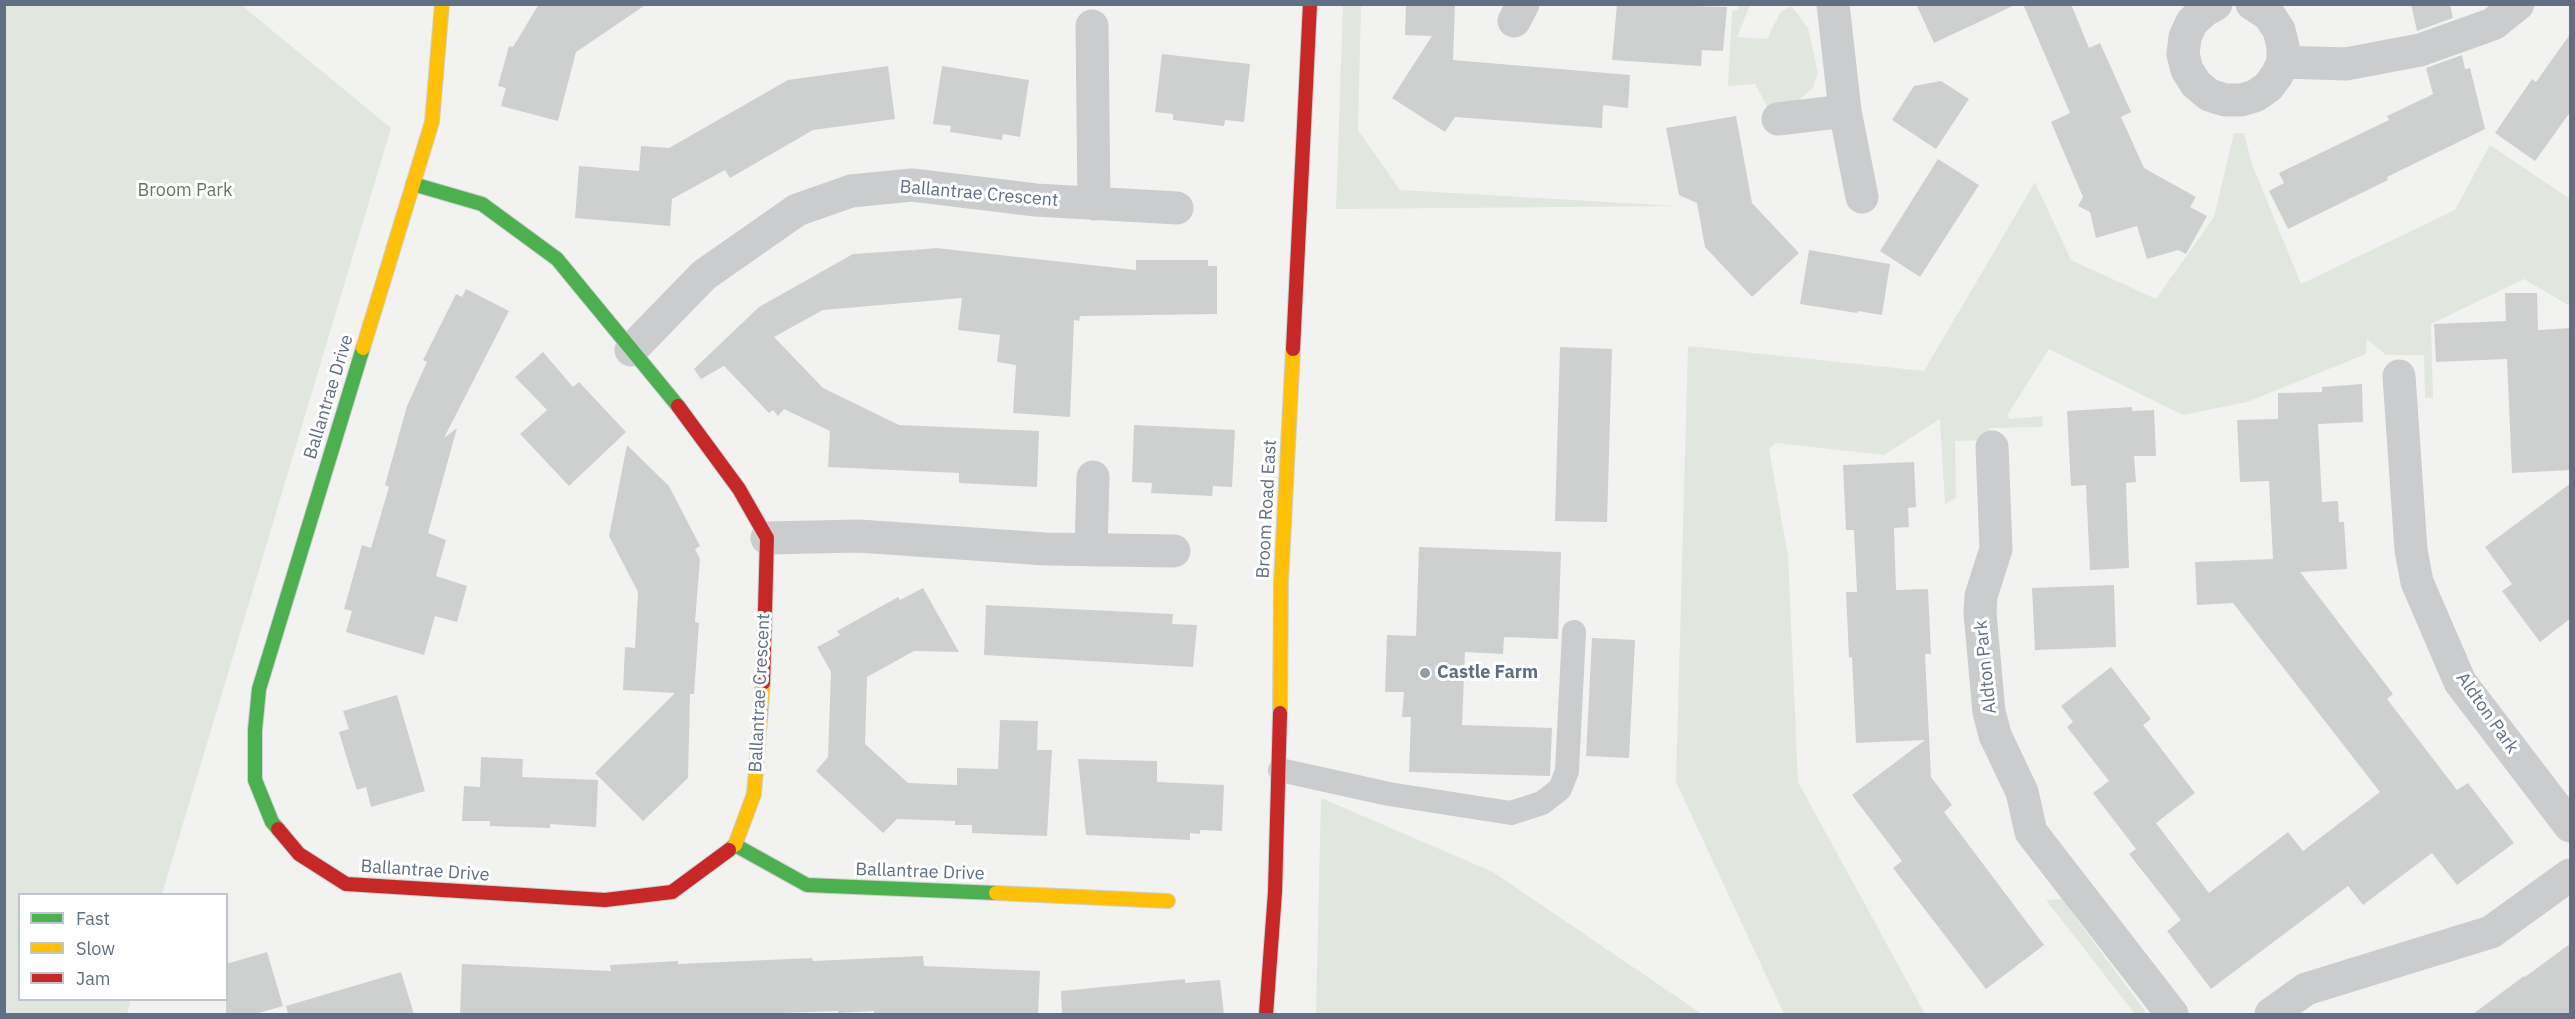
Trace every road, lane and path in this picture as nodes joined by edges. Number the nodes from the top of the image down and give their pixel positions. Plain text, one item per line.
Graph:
1 (442, 4) edge
2 (1310, 4) edge
3 (1833, 4) edge
4 (2252, 4) edge
5 (2518, 4) edge
6 (2204, 6) edge
7 (1092, 26) dead end
8 (2283, 62) junction
9 (1845, 111) junction
10 (1778, 119) dead end
11 (413, 184) junction
12 (1862, 198) dead end
13 (1094, 204) junction
14 (1177, 208) dead end
15 (631, 350) junction
16 (2399, 375) dead end
17 (1992, 447) dead end
18 (1093, 477) dead end
19 (766, 538) junction
20 (1090, 550) junction
21 (1174, 551) dead end
22 (1574, 632) dead end
23 (1280, 770) junction
24 (2571, 826) edge
25 (735, 845) junction
26 (2571, 875) edge
27 (1168, 901) dead end
28 (1266, 1014) edge
29 (2172, 1014) edge
30 (2271, 1014) edge

1 - 11 street, Ballantrae Drive
2 - 23 street, Broom Road East
3 - 9 street
4 - 8 street
5 - 8 street
6 - 8 street
7 - 13 street
9 - 10 street
9 - 12 street
11 - 15 street, Ballantrae Crescent
11 - 25 street, Ballantrae Drive
13 - 14 street, Ballantrae Crescent
13 - 15 street, Ballantrae Crescent
15 - 19 street, Ballantrae Crescent
16 - 24 street, Aldton Park
17 - 29 street, Aldton Park
18 - 20 street
19 - 20 street
19 - 25 street, Ballantrae Crescent
20 - 21 street
22 - 23 lane
23 - 28 street, Broom Road East
25 - 27 street, Ballantrae Drive
26 - 30 street

